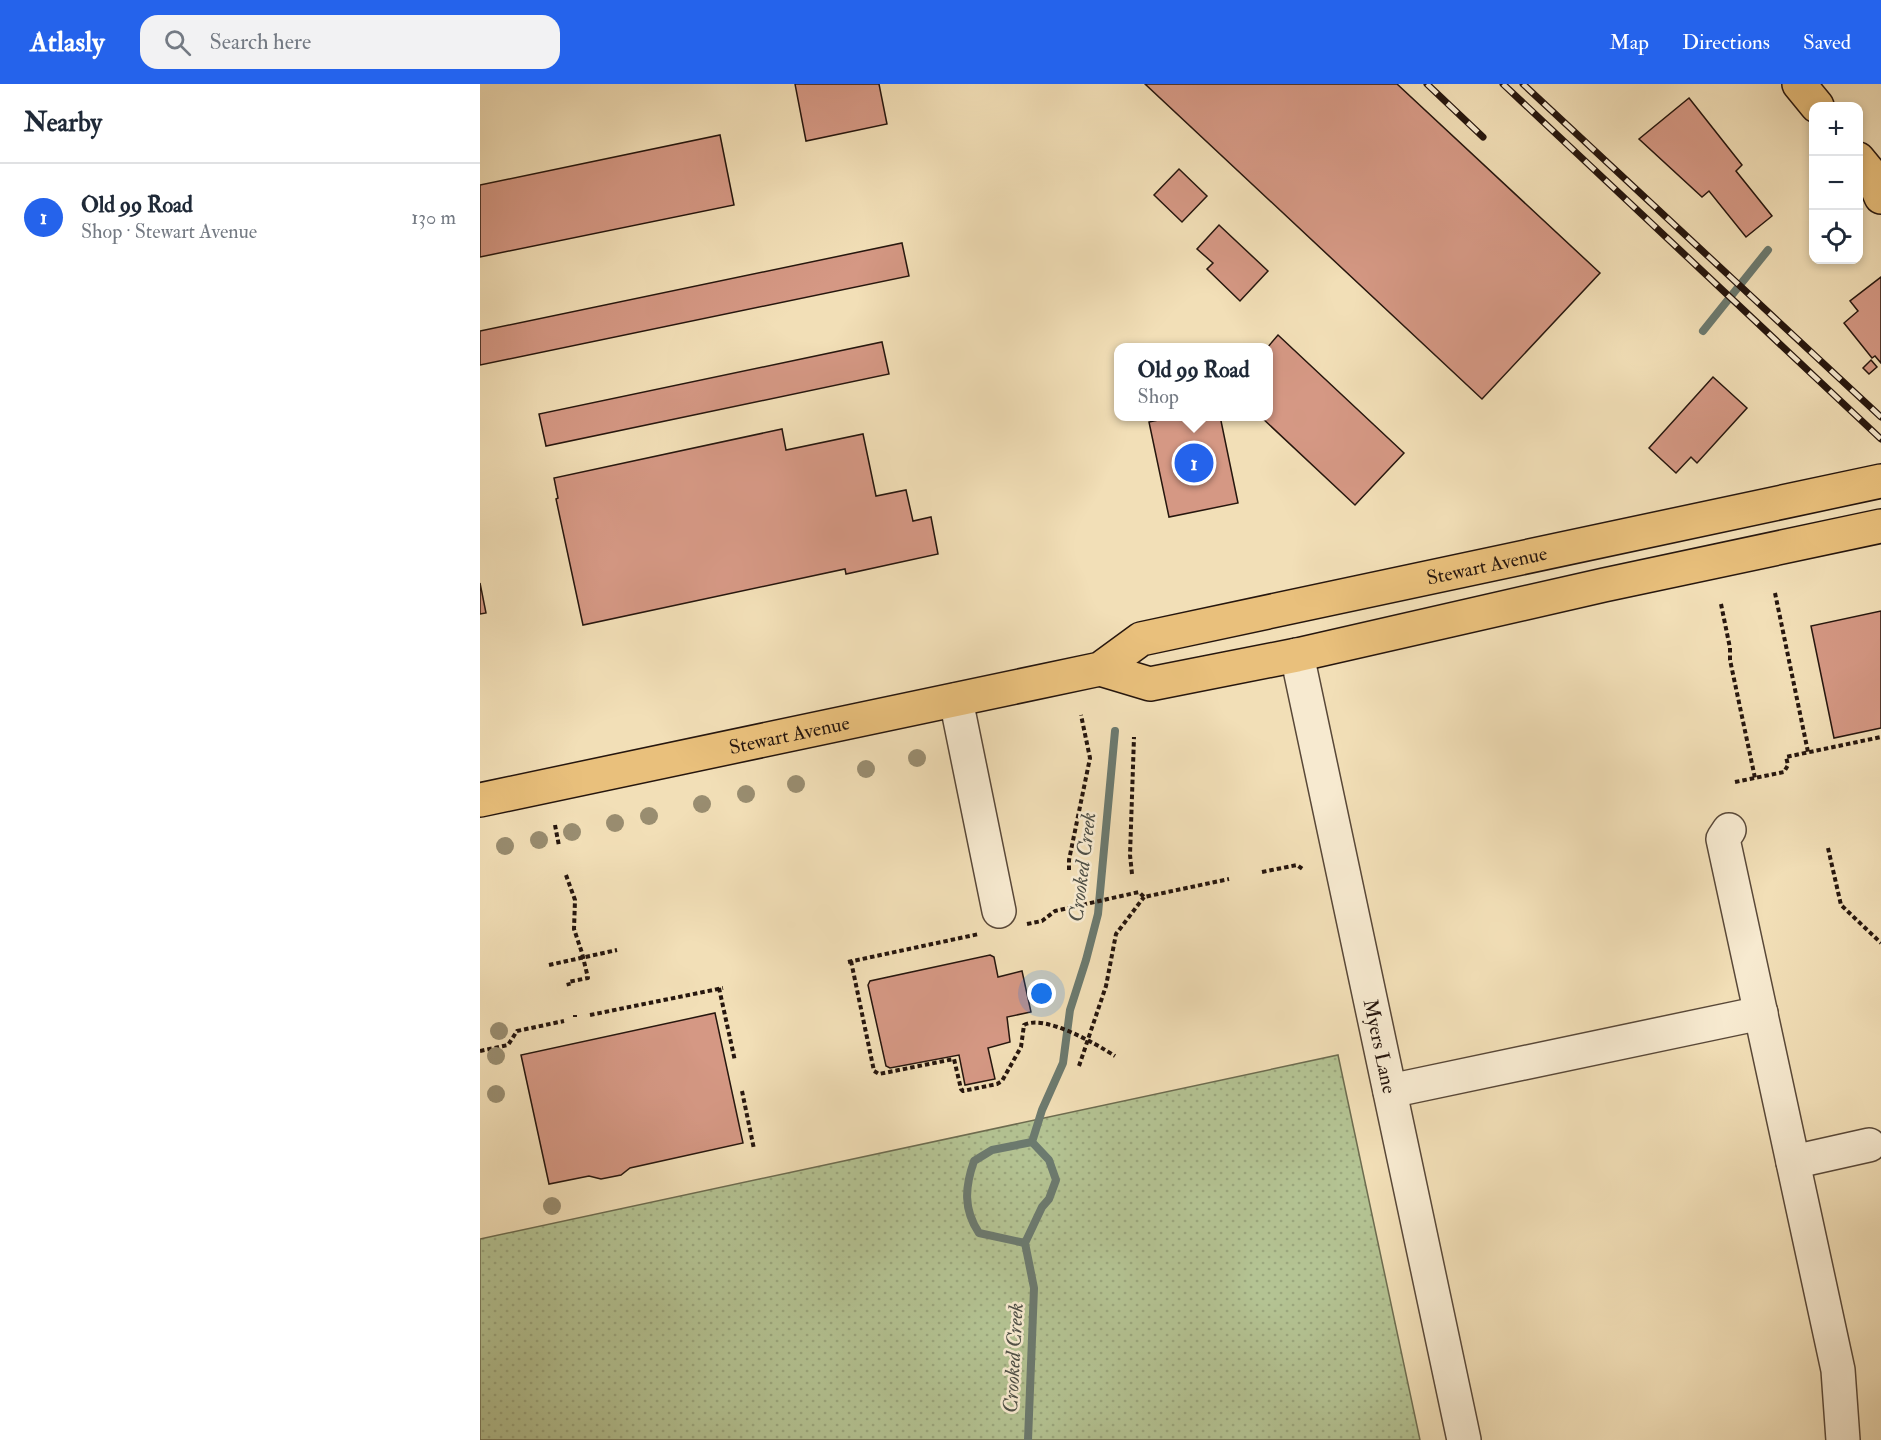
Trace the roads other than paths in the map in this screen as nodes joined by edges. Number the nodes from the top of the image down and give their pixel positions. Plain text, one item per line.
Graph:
1 (1798, 84) edge
2 (1813, 102) edge
3 (1881, 481) edge
4 (1881, 526) edge
5 (1546, 552) junction
6 (1297, 655) junction
7 (1100, 669) junction
8 (956, 700) junction
9 (480, 800) edge
10 (1729, 830) dead end
11 (1001, 923) road end
12 (1761, 1013) junction
13 (1390, 1092) junction
14 (1869, 1145) dead end
15 (1793, 1162) junction
16 (1464, 1440) edge
17 (1843, 1440) edge

1 - 2 main road
3 - 5 main road, Stewart Avenue
4 - 6 main road, Stewart Avenue
5 - 6 main road
5 - 7 main road, Stewart Avenue
6 - 7 main road, Stewart Avenue
6 - 13 street, Myers Lane
7 - 8 main road, Stewart Avenue
8 - 9 main road, Stewart Avenue
8 - 11 street
10 - 12 street
12 - 13 street
12 - 15 street
13 - 16 street, Myers Lane
14 - 15 street
15 - 17 street

